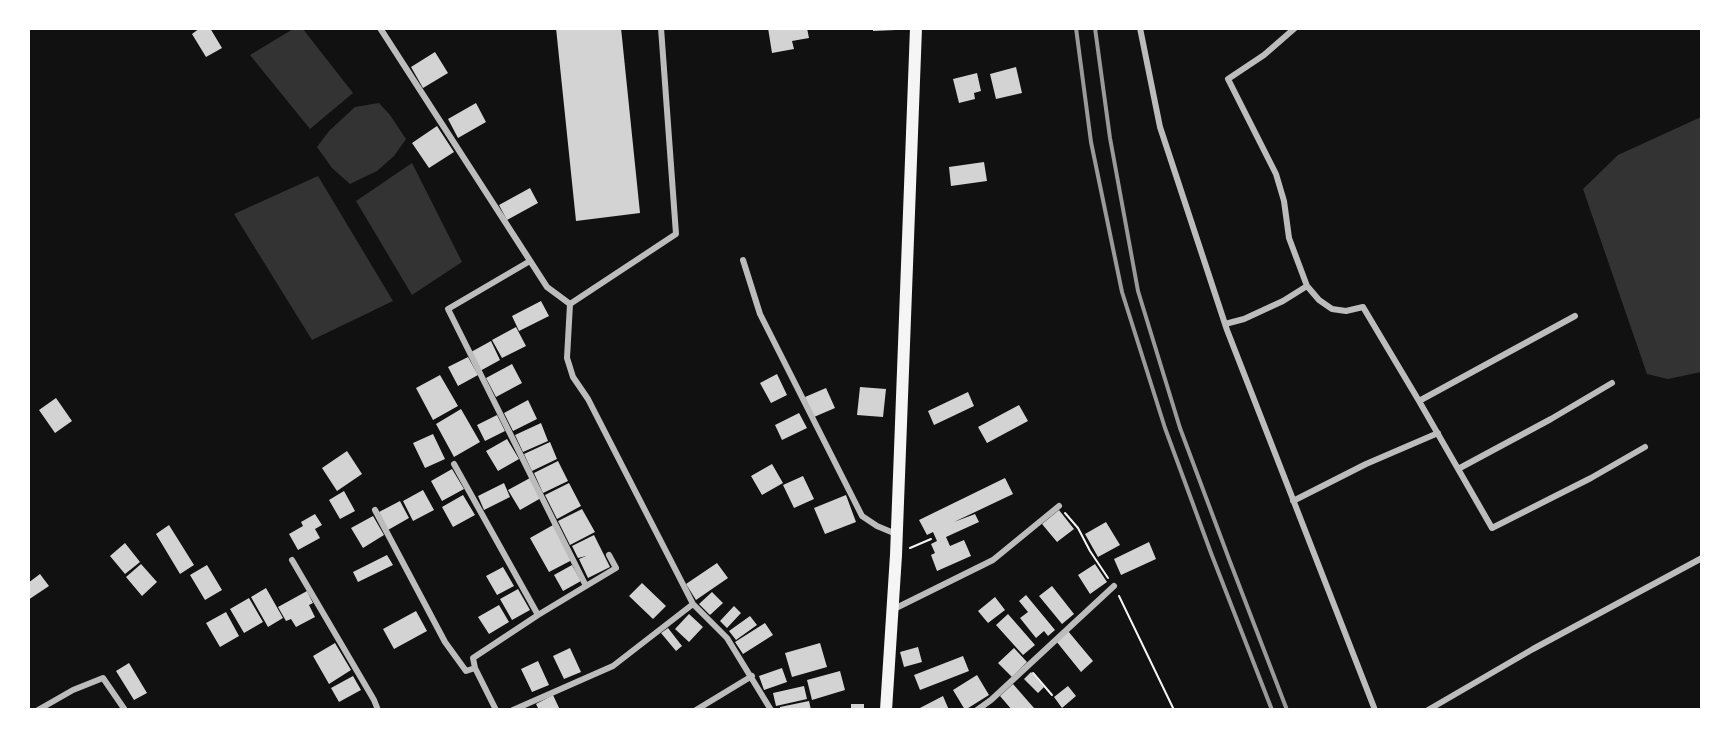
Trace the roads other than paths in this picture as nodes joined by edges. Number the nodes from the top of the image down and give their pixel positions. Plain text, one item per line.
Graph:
1 (380, 28) edge
2 (661, 28) edge
3 (916, 28) edge
4 (1140, 28) edge
5 (1295, 28) edge
6 (743, 260) dead end
7 (530, 261) junction
8 (1307, 286) junction
9 (570, 304) junction
10 (1575, 315) dead end
11 (1225, 324) junction
12 (1612, 383) dead end
13 (1419, 401) junction
14 (1438, 433) junction
15 (1645, 447) dead end
16 (454, 464) dead end
17 (1458, 469) junction
18 (1293, 501) junction
19 (1059, 506) road end
20 (375, 510) dead end
21 (896, 534) junction
22 (609, 555) dead end
23 (1701, 558) edge
24 (292, 560) dead end
25 (586, 586) junction
26 (1114, 586) road end
27 (693, 604) junction
28 (894, 609) junction
29 (538, 615) junction
30 (475, 668) junction
31 (752, 676) junction
32 (38, 710) edge
33 (125, 710) edge
34 (378, 710) edge
35 (496, 710) edge
36 (513, 710) edge
37 (696, 710) edge
38 (771, 710) edge
39 (886, 710) edge
40 (977, 710) edge
41 (1375, 710) edge
42 (1428, 710) edge

1 - 7 street
2 - 9 street
3 - 21 main road
4 - 11 street
5 - 8 street
6 - 21 street
7 - 9 street
7 - 25 street
8 - 11 street
8 - 13 street
9 - 27 street
10 - 13 street
11 - 18 street
12 - 17 street
13 - 14 street
14 - 17 street
14 - 18 street
15 - 17 street
16 - 29 street
18 - 41 street
19 - 28 street
20 - 30 street
21 - 28 main road
22 - 25 street
23 - 42 street
24 - 34 street
25 - 29 street
26 - 40 street
27 - 31 street
27 - 36 street
28 - 39 main road
29 - 30 street
30 - 35 street
31 - 37 street
31 - 38 street
32 - 33 street

